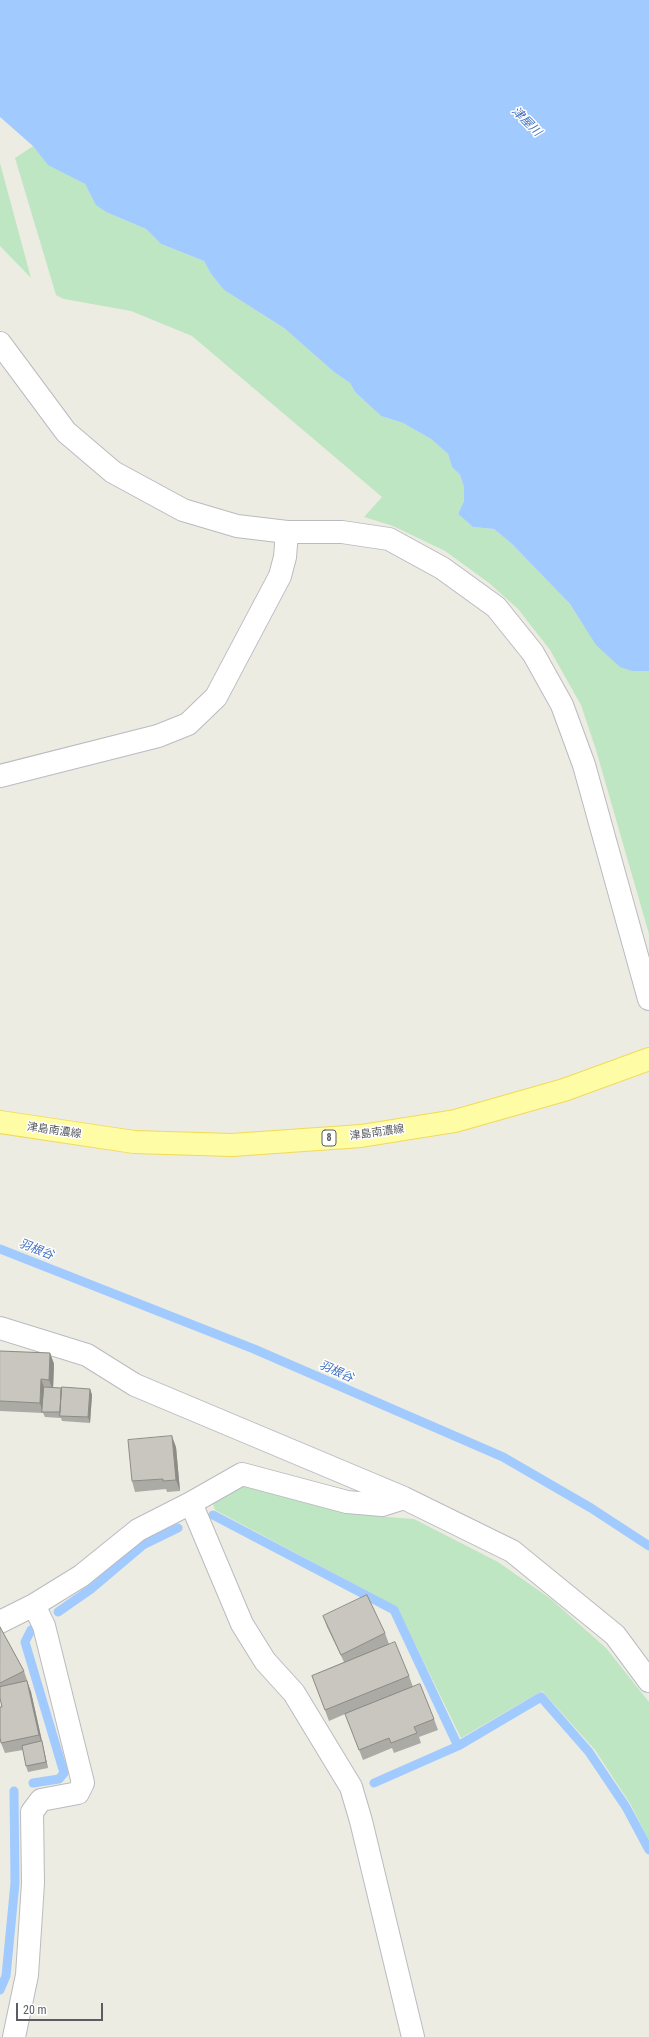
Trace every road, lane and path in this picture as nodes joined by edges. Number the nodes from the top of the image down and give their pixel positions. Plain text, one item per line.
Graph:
1 (0, 343) edge
2 (287, 532) junction
3 (0, 776) edge
4 (649, 998) edge
5 (649, 1059) edge
6 (0, 1122) edge
7 (0, 1328) edge
8 (404, 1498) junction
9 (192, 1503) junction
10 (34, 1605) junction
11 (0, 1622) edge
12 (649, 1681) edge
13 (0, 2036) edge
14 (4, 2037) edge
15 (14, 2037) edge
16 (413, 2037) edge

1 - 2 street
2 - 3 street
2 - 4 street
5 - 6 main road, 津島南濃線 / 8
7 - 8 street
8 - 9 street
8 - 12 street
9 - 10 street
9 - 16 street
10 - 11 street
10 - 15 street
13 - 14 street

